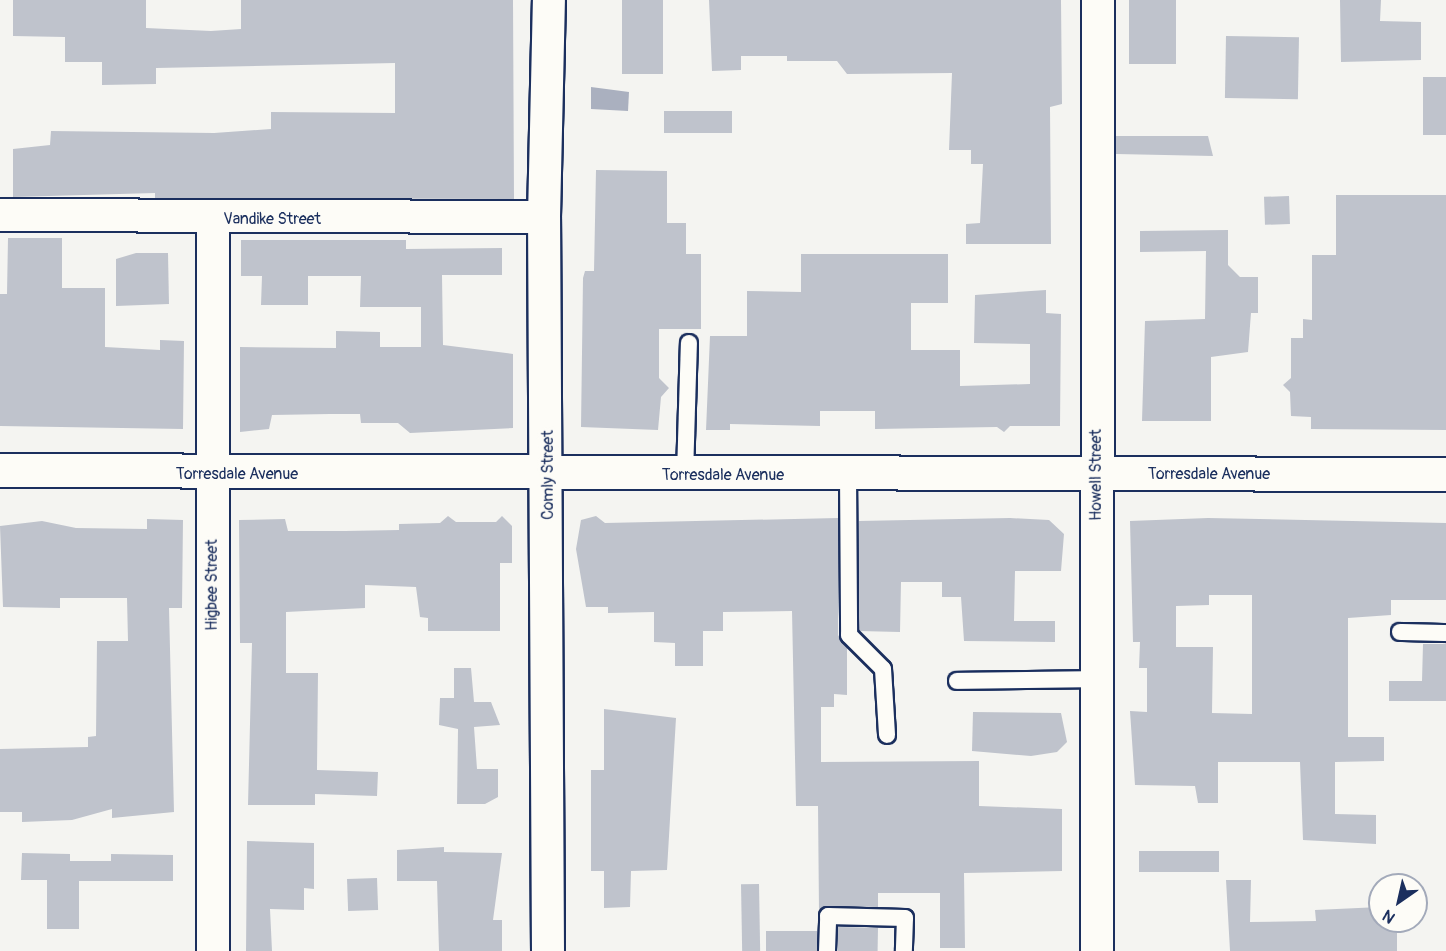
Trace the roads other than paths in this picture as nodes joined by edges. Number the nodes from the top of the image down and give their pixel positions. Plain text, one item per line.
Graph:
1 (549, 0) edge
2 (1098, 0) edge
3 (0, 215) edge
4 (544, 217) junction
5 (213, 219) junction
6 (689, 343) dead end
7 (0, 471) edge
8 (211, 474) junction
9 (549, 474) junction
10 (848, 474) junction
11 (1096, 474) junction
12 (1446, 474) edge
13 (686, 475) junction
14 (1400, 632) dead end
15 (1446, 633) edge
16 (1096, 678) junction
17 (957, 681) dead end
18 (887, 735) dead end
19 (213, 951) edge
20 (548, 951) edge
21 (827, 951) edge
22 (904, 951) edge
23 (1097, 951) edge

1 - 4 street, Comly Street
2 - 11 street, Howell Street
3 - 5 street, Vandike Street
4 - 5 street, Vandike Street
4 - 9 street, Comly Street
5 - 8 street, Higbee Street
6 - 13 lane
7 - 8 street, Torresdale Avenue
8 - 9 street, Torresdale Avenue
8 - 19 street, Higbee Street
9 - 13 street, Torresdale Avenue
9 - 20 street, Comly Street
10 - 11 street, Torresdale Avenue
10 - 13 street, Torresdale Avenue
10 - 18 lane
11 - 12 street, Torresdale Avenue
11 - 16 street, Howell Street
14 - 15 lane
16 - 17 lane
16 - 23 street, Howell Street
21 - 22 lane

